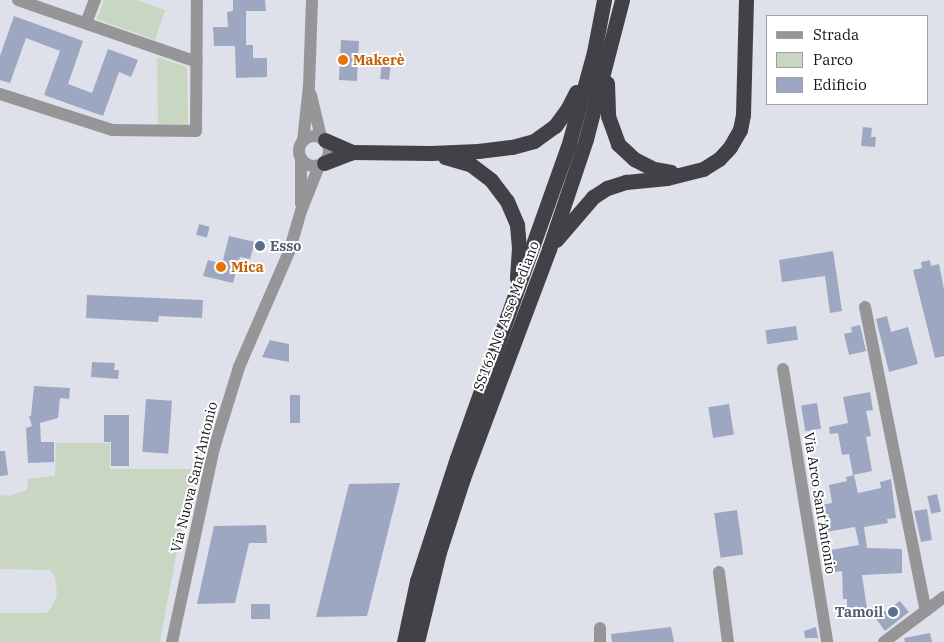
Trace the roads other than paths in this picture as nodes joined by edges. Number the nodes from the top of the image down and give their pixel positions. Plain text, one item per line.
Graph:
1 (18, 0) edge
2 (95, 0) edge
3 (197, 0) edge
4 (312, 0) edge
5 (604, 0) edge
6 (622, 0) edge
7 (746, 0) edge
8 (86, 23) junction
9 (602, 54) junction
10 (196, 62) junction
11 (309, 86) junction
12 (0, 94) edge
13 (323, 138) junction
14 (303, 141) junction
15 (352, 152) junction
16 (431, 153) junction
17 (301, 159) junction
18 (322, 164) junction
19 (682, 175) junction
20 (301, 211) junction
21 (549, 249) junction
22 (514, 299) junction
23 (865, 307) dead end
24 (783, 369) dead end
25 (719, 572) dead end
26 (944, 597) edge
27 (926, 611) junction
28 (600, 628) dead end
29 (172, 642) edge
30 (404, 642) edge
31 (417, 642) edge
32 (600, 642) edge
33 (728, 642) edge
34 (827, 642) edge
35 (884, 642) edge

1 - 8 street
2 - 8 street
3 - 10 street
4 - 11 street, Via Nuova Sant'Antonio
5 - 9 highway, SS162 NC Asse Mediano
6 - 9 highway, SS162 NC Asse Mediano
7 - 19 highway
8 - 10 street
9 - 16 highway
9 - 19 highway
9 - 21 highway, SS162 NC Asse Mediano
9 - 22 highway, SS162 NC Asse Mediano
10 - 12 street
11 - 13 street, Via Nuova Sant'Antonio
11 - 14 street, Via Nuova Sant'Antonio
13 - 14 street
13 - 15 highway
13 - 18 street, Via Nuova Sant'Antonio
14 - 17 street, Via Nuova Sant'Antonio
15 - 16 highway
15 - 18 highway
16 - 22 highway
17 - 18 street
17 - 20 street, Via Nuova Sant'Antonio
18 - 20 street, Via Nuova Sant'Antonio
19 - 21 highway
20 - 29 street, Via Nuova Sant'Antonio
21 - 31 highway, SS162 NC Asse Mediano
22 - 30 highway, SS162 NC Asse Mediano
23 - 27 street
24 - 34 street, Via Arco Sant'Antonio
25 - 33 street
26 - 27 street
27 - 35 street
28 - 32 street

